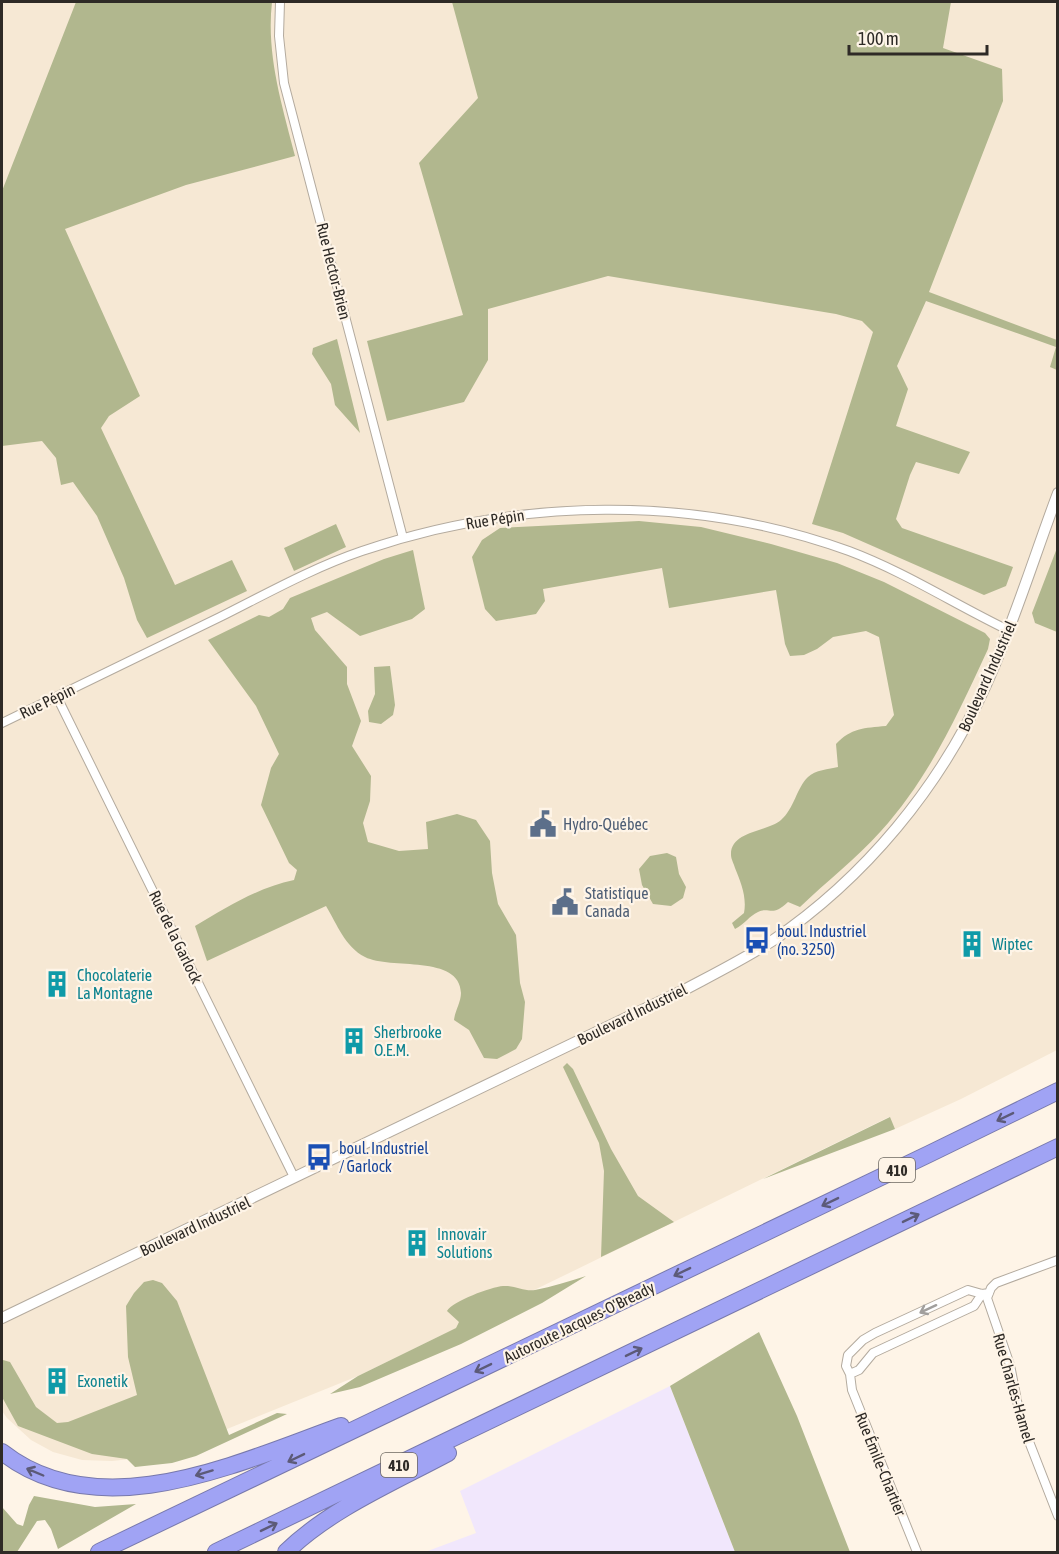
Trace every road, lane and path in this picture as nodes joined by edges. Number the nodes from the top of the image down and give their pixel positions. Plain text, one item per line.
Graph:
1 (280, 2) edge
2 (1058, 493) edge
3 (403, 538) junction
4 (1008, 630) junction
5 (57, 697) junction
6 (2, 723) edge
7 (1058, 1091) edge
8 (1058, 1147) edge
9 (294, 1177) junction
10 (1058, 1260) edge
11 (985, 1293) junction
12 (2, 1318) edge
13 (850, 1374) junction
14 (582, 1377) junction
15 (424, 1396) junction
16 (2, 1452) edge
17 (1058, 1516) edge
18 (99, 1552) edge
19 (216, 1552) edge
20 (286, 1552) edge
21 (917, 1552) edge

1 - 3 street, Rue Hector-Brien
2 - 4 street, Boulevard Industriel
3 - 4 street, Rue Pépin
3 - 5 street, Rue Pépin
4 - 9 street, Boulevard Industriel
5 - 6 street, Rue Pépin
5 - 9 street, Rue de la Garlock
7 -> 15 highway, Autoroute Jacques-O'Bready / 410
14 -> 8 highway, 410
9 - 12 street, Boulevard Industriel
10 - 11 street
11 - 13 street
11 -> 13 street, Rue Émile-Chartier
11 - 17 street, Rue Charles-Hamel
13 - 21 street, Rue Émile-Chartier
19 -> 14 highway, 410
14 - 20 highway
15 -> 16 highway
15 -> 18 highway, Autoroute Jacques-O'Bready / 410

